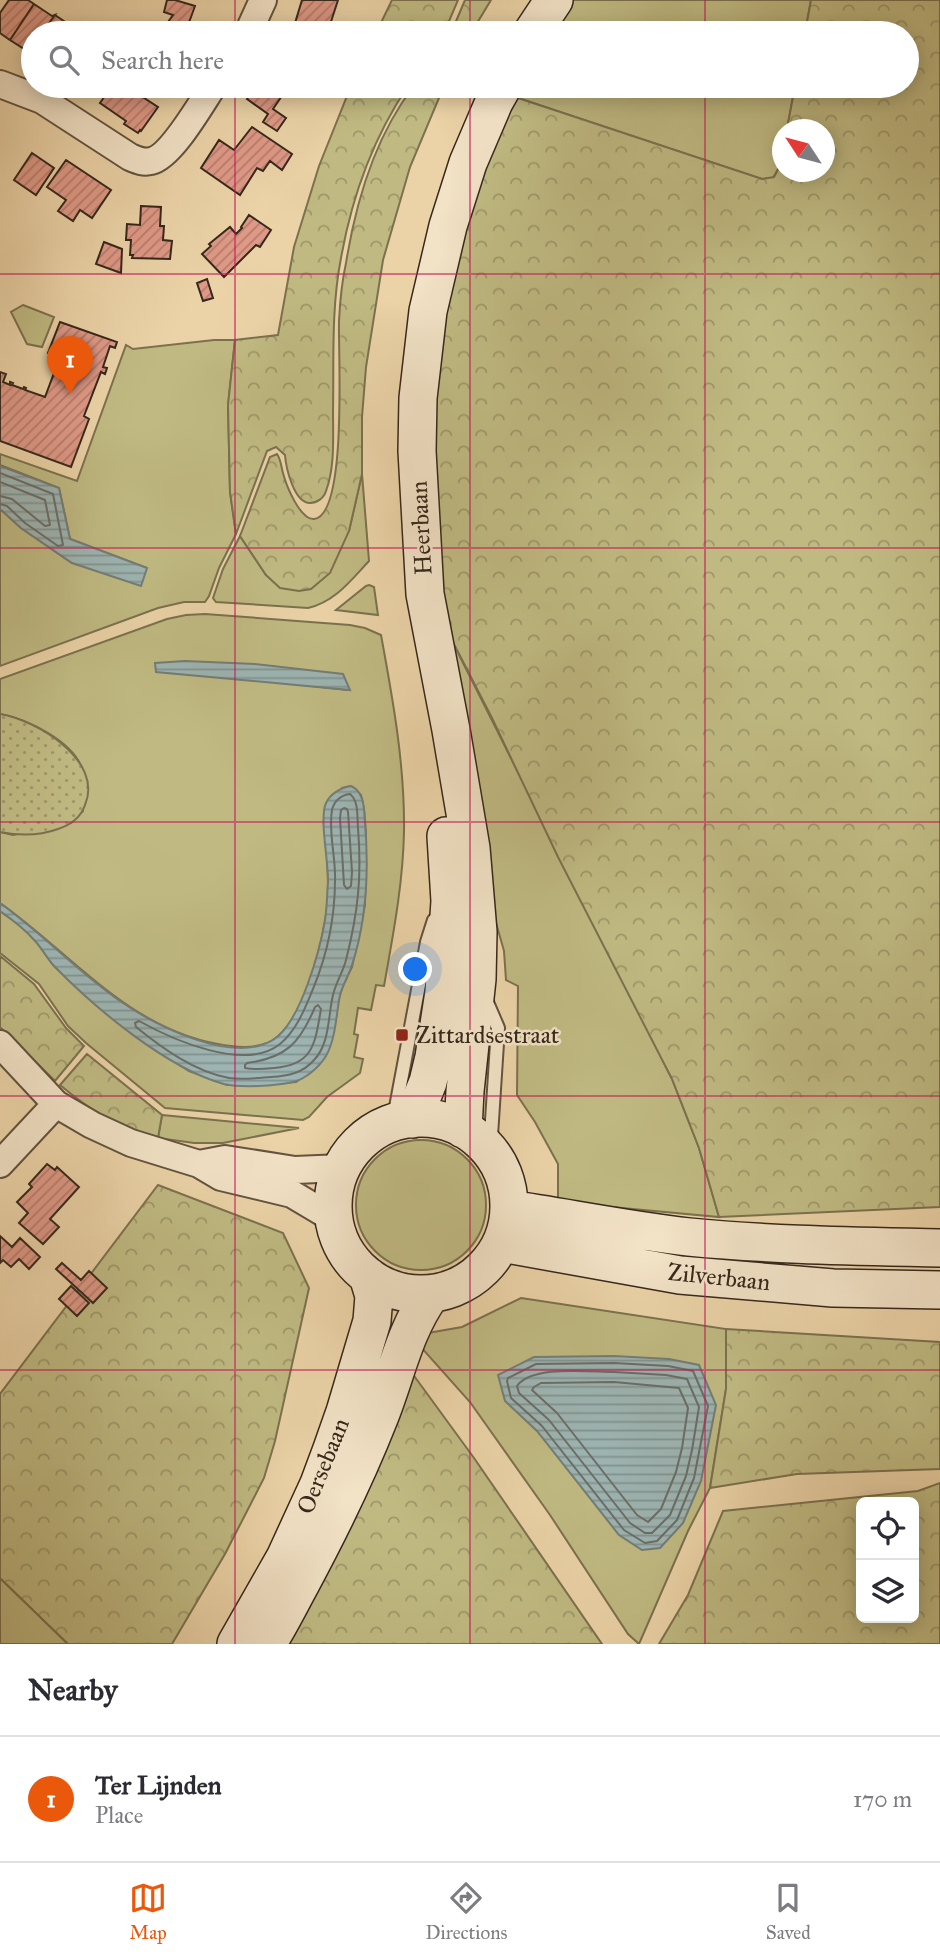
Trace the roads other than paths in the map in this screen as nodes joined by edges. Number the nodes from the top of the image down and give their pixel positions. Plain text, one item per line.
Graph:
1 (263, 0) edge
2 (528, 0) edge
3 (554, 0) edge
4 (253, 21) edge
5 (515, 21) edge
6 (540, 21) edge
7 (0, 84) edge
8 (21, 92) edge
9 (36, 98) edge
10 (205, 98) edge
11 (474, 98) edge
12 (496, 98) edge
13 (0, 1044) edge
14 (56, 1104) junction
15 (403, 1121) junction
16 (476, 1140) junction
17 (0, 1164) edge
18 (199, 1164) junction
19 (342, 1168) junction
20 (334, 1219) junction
21 (505, 1226) junction
22 (940, 1248) edge
23 (368, 1276) junction
24 (940, 1290) edge
25 (430, 1294) junction
26 (236, 1644) edge
27 (267, 1644) edge

1 - 4 street
2 - 5 main road
3 - 6 main road
7 - 8 street
9 - 10 street
11 - 15 main road, Heerbaan
12 - 16 main road, Heerbaan
13 - 14 street
14 - 17 street
14 - 18 street
15 - 16 main road
15 - 19 main road
16 - 21 main road
18 - 19 street
18 - 20 street
19 - 20 main road
20 - 23 main road
21 - 22 main road, Zilverbaan
21 - 24 main road, Zilverbaan
21 - 25 main road
23 - 25 main road
23 - 26 main road, Oersebaan
25 - 27 main road, Oersebaan

